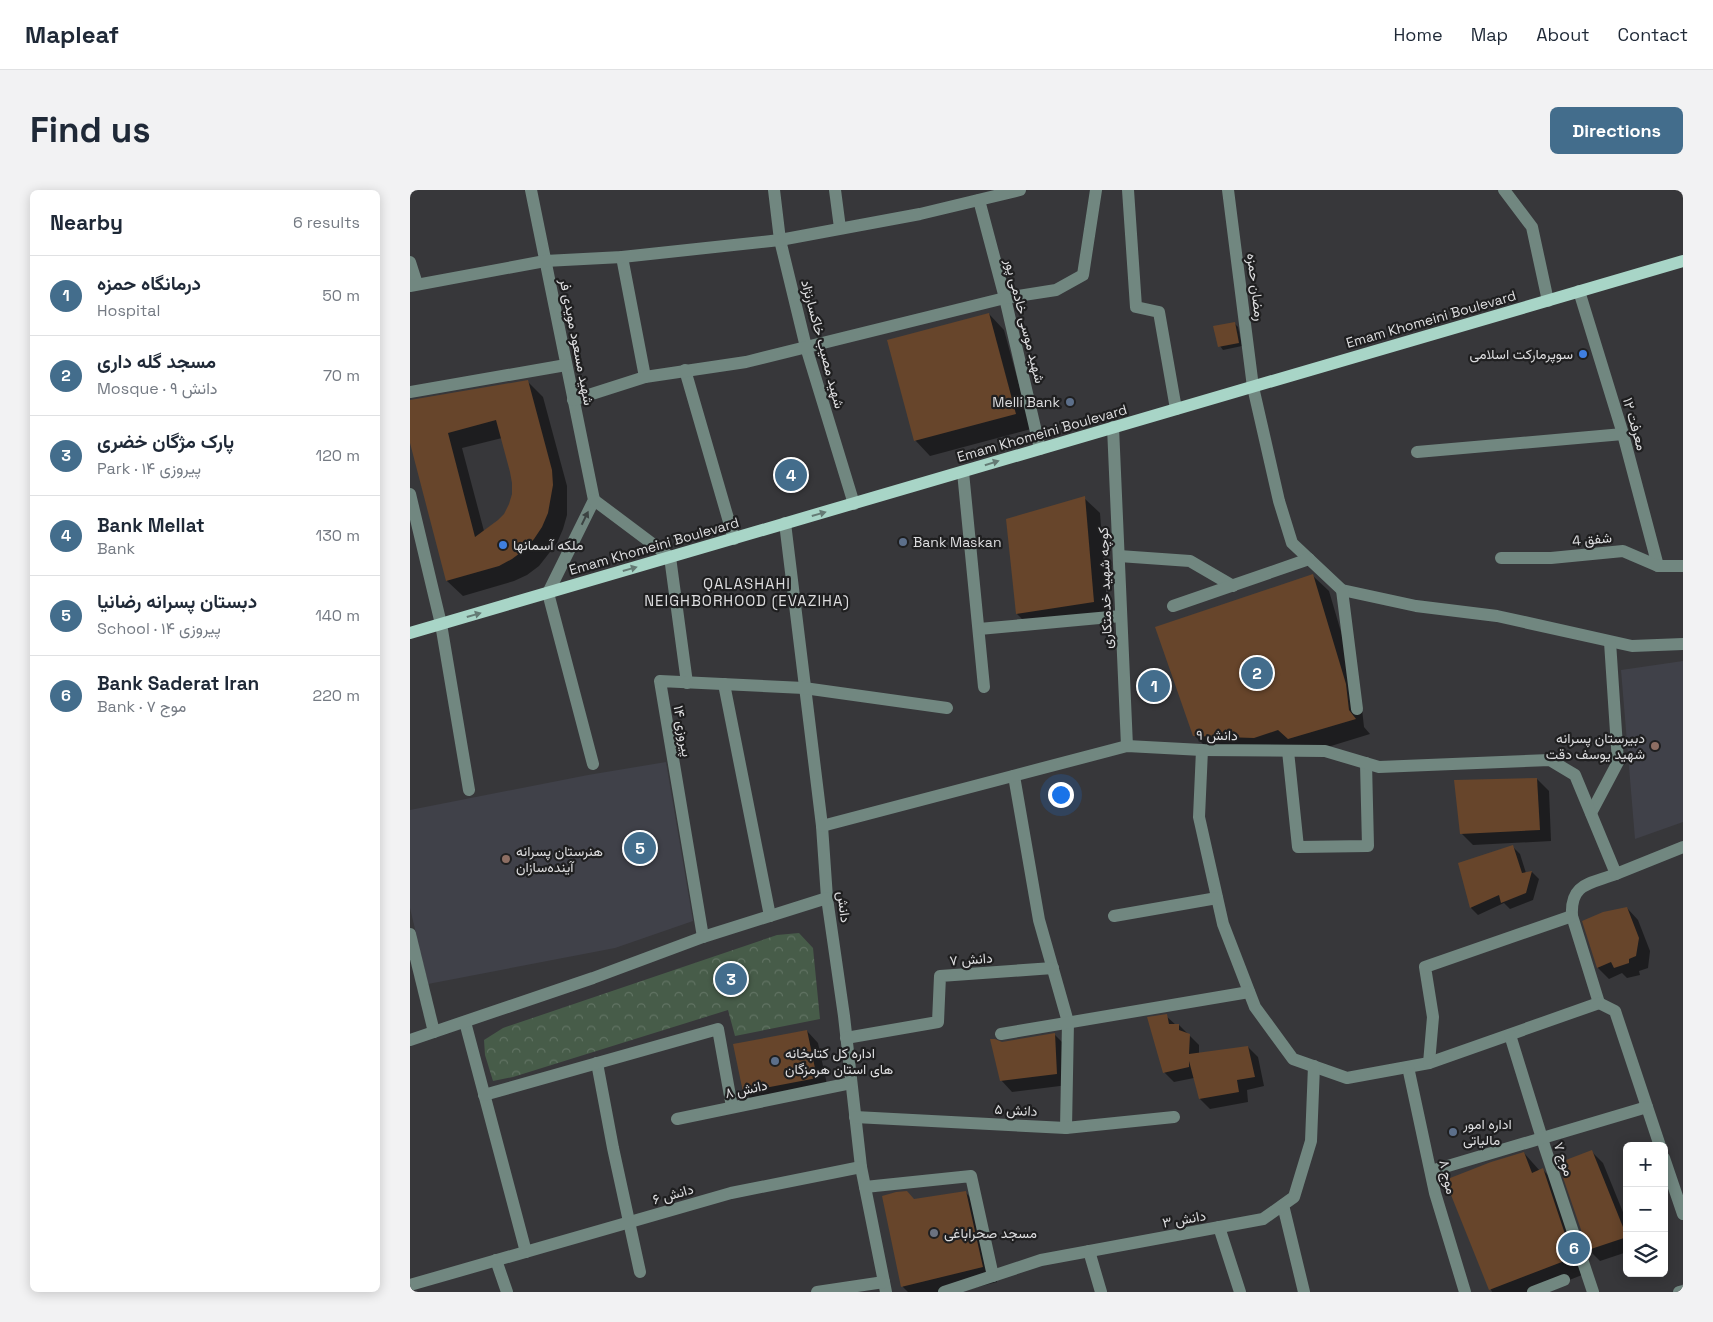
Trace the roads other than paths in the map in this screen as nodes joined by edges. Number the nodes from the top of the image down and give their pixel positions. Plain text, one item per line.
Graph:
1 (531, 190) edge
2 (774, 190) edge
3 (835, 190) edge
4 (1020, 190) edge
5 (1096, 190) edge
6 (1128, 190) edge
7 (1228, 190) edge
8 (1504, 190) edge
9 (978, 200) junction
10 (840, 228) junction
11 (780, 240) junction
12 (622, 257) junction
13 (545, 261) junction
14 (1683, 261) edge
15 (410, 262) edge
16 (414, 285) edge
17 (1579, 292) junction
18 (1005, 298) junction
19 (1548, 300) junction
20 (806, 347) junction
21 (566, 365) junction
22 (685, 370) junction
23 (645, 377) junction
24 (1253, 387) junction
25 (410, 392) edge
26 (573, 400) junction
27 (1176, 409) junction
28 (1113, 427) junction
29 (1623, 434) junction
30 (1040, 449) junction
31 (1416, 452) dead end
32 (963, 472) junction
33 (410, 494) edge
34 (594, 500) junction
35 (854, 504) junction
36 (786, 523) junction
37 (734, 539) junction
38 (1119, 556) junction
39 (670, 557) junction
40 (1501, 558) dead end
41 (1309, 559) junction
42 (1658, 566) junction
43 (1683, 566) edge
44 (1233, 586) junction
45 (1342, 590) junction
46 (548, 593) junction
47 (1173, 606) dead end
48 (1121, 616) junction
49 (441, 624) junction
50 (978, 629) junction
51 (410, 633) edge
52 (1610, 642) junction
53 (1683, 644) edge
54 (687, 682) junction
55 (724, 684) junction
56 (984, 687) dead end
57 (804, 688) junction
58 (947, 708) dead end
59 (1357, 709) dead end
60 (1127, 746) junction
61 (1202, 750) junction
62 (1288, 751) junction
63 (1366, 763) junction
64 (593, 764) dead end
65 (1014, 776) junction
66 (469, 790) dead end
67 (1591, 812) junction
68 (822, 826) junction
69 (1683, 847) edge
70 (1616, 874) junction
71 (827, 898) junction
72 (1217, 898) junction
73 (770, 916) junction
74 (1114, 916) dead end
75 (1572, 916) junction
76 (410, 934) edge
77 (703, 937) junction
78 (1054, 968) junction
79 (1249, 992) junction
80 (1599, 1003) junction
81 (465, 1022) junction
82 (1068, 1022) junction
83 (434, 1032) junction
84 (1001, 1034) dead end
85 (1510, 1035) junction
86 (846, 1038) junction
87 (410, 1040) edge
88 (1429, 1063) junction
89 (597, 1064) junction
90 (1314, 1066) junction
91 (1408, 1067) junction
92 (851, 1083) junction
93 (484, 1096) junction
94 (732, 1107) junction
95 (1647, 1107) junction
96 (855, 1117) junction
97 (1174, 1117) dead end
98 (677, 1119) dead end
99 (1066, 1128) junction
100 (1542, 1139) junction
101 (1659, 1142) edge
102 (861, 1167) junction
103 (1668, 1170) edge
104 (1431, 1171) junction
105 (865, 1187) junction
106 (1282, 1205) junction
107 (1683, 1214) edge
108 (628, 1223) junction
109 (1219, 1227) junction
110 (1089, 1251) junction
111 (526, 1252) junction
112 (496, 1260) junction
113 (640, 1272) dead end
114 (992, 1276) junction
115 (1564, 1280) dead end
116 (410, 1285) edge
117 (885, 1287) edge
118 (1683, 1290) edge
119 (949, 1291) edge
120 (507, 1292) edge
121 (817, 1292) edge
122 (1101, 1292) edge
123 (1240, 1292) edge
124 (1304, 1292) edge
125 (1465, 1292) edge
126 (1533, 1292) edge
127 (1592, 1292) edge
128 (1679, 1292) edge

1 - 13 street, شهید مسعود مویدی فر
2 - 11 street, شهید مصیب خاکسارنژاد
3 - 10 street
4 - 9 street
5 - 18 street
6 - 27 street
7 - 24 street, رمضان حمزه
8 - 19 street
9 - 10 street
9 - 18 street, شهید موسی خادمی پور
10 - 11 street
11 - 12 street
11 - 20 street, شهید مصیب خاکسارنژاد
12 - 13 street
12 - 23 street
13 - 16 street
13 - 21 street, شهید مسعود مویدی فر
14 - 17 main road, Emam Khomeini Boulevard
15 - 16 street
17 - 19 main road, Emam Khomeini Boulevard
17 - 29 street, معرفت ۱۲
18 - 20 street
18 - 30 street, شهید موسی خادمی پور
19 - 24 main road, Emam Khomeini Boulevard
20 - 22 street
20 - 35 street, شهید مصیب خاکسارنژاد
21 - 25 street
21 - 26 street, شهید مسعود مویدی فر
22 - 23 street
22 - 37 street
23 - 26 street
24 - 27 main road, Emam Khomeini Boulevard
24 - 41 street, رمضان حمزه
26 - 34 street, شهید مسعود مویدی فر
27 - 28 main road, Emam Khomeini Boulevard
28 - 30 main road, Emam Khomeini Boulevard
28 - 38 street, کوچه شهید خدمتکاری
29 - 31 street
29 - 42 street, معرفت ۱۲
32 -> 30 main road, Emam Khomeini Boulevard
32 - 35 main road, Emam Khomeini Boulevard
32 - 50 street
33 - 49 street
34 - 39 street
46 -> 34 street
36 -> 35 main road, Emam Khomeini Boulevard
36 - 37 main road, Emam Khomeini Boulevard
36 - 57 street, دانش
37 - 39 main road, Emam Khomeini Boulevard
38 - 44 street
38 - 48 street, کوچه شهید خدمتکاری
46 -> 39 main road, Emam Khomeini Boulevard
39 - 54 street
40 - 42 street, شفق 4
41 - 44 street
41 - 45 street, رمضان حمزه
42 - 43 street, شفق 4
44 - 47 street
45 - 52 street
45 - 59 street
49 -> 46 main road, Emam Khomeini Boulevard
46 - 64 street
48 - 50 street
48 - 60 street, کوچه شهید خدمتکاری
49 - 51 main road, Emam Khomeini Boulevard
49 - 66 street
50 - 56 street
52 - 53 street
52 - 67 street
54 - 55 street
54 - 77 street, پیروزی ۱۴
55 - 57 street
55 - 73 street
57 - 58 street
57 - 68 street, دانش
60 - 61 street, دانش ۹
60 - 65 street, دانش ۹
61 - 62 street, دانش ۹
61 - 72 street
62 - 63 street, دانش ۹
62 - 63 street
63 - 67 street, دانش ۹
65 - 68 street, دانش ۹
65 - 78 street
67 - 70 street, دانش ۹
68 - 71 street, دانش
69 - 70 street
70 - 75 street
71 - 73 street
71 - 86 street, دانش
72 - 74 street
72 - 79 street
73 - 77 street
75 - 80 street
75 - 88 street
76 - 83 street
77 - 81 street
78 - 82 street
78 - 86 street, دانش ۷
79 - 82 street
79 - 90 street
80 - 85 street
80 - 95 street
81 - 83 street
81 - 93 street
82 - 84 street
82 - 99 street
83 - 87 street
85 - 88 street
85 - 100 street, موج ۷
86 - 92 street, دانش
88 - 91 street
89 - 93 street
89 - 94 street
89 - 108 street
90 - 91 street
90 - 106 street, دانش ۳
91 - 104 street, موج ۸
92 - 94 street, دانش ۸
92 - 96 street, دانش
93 - 111 street
94 - 98 street, دانش ۸
95 - 100 street
95 - 101 street
96 - 99 street, دانش ۵
96 - 102 street, دانش
97 - 99 street, دانش ۵
100 - 104 street
100 - 127 street, موج ۷
102 - 105 street, دانش
102 - 108 street, دانش ۶
103 - 107 street
104 - 125 street, موج ۸
105 - 114 street
105 - 117 street, دانش
106 - 109 street, دانش ۳
106 - 124 street
108 - 111 street, دانش ۶
108 - 113 street
109 - 110 street, دانش ۳
109 - 123 street
110 - 114 street, دانش ۳
110 - 122 street
111 - 112 street, دانش ۶
112 - 116 street, دانش ۶
112 - 120 street
114 - 119 street, دانش ۳
115 - 126 street
117 - 121 street
118 - 128 street

